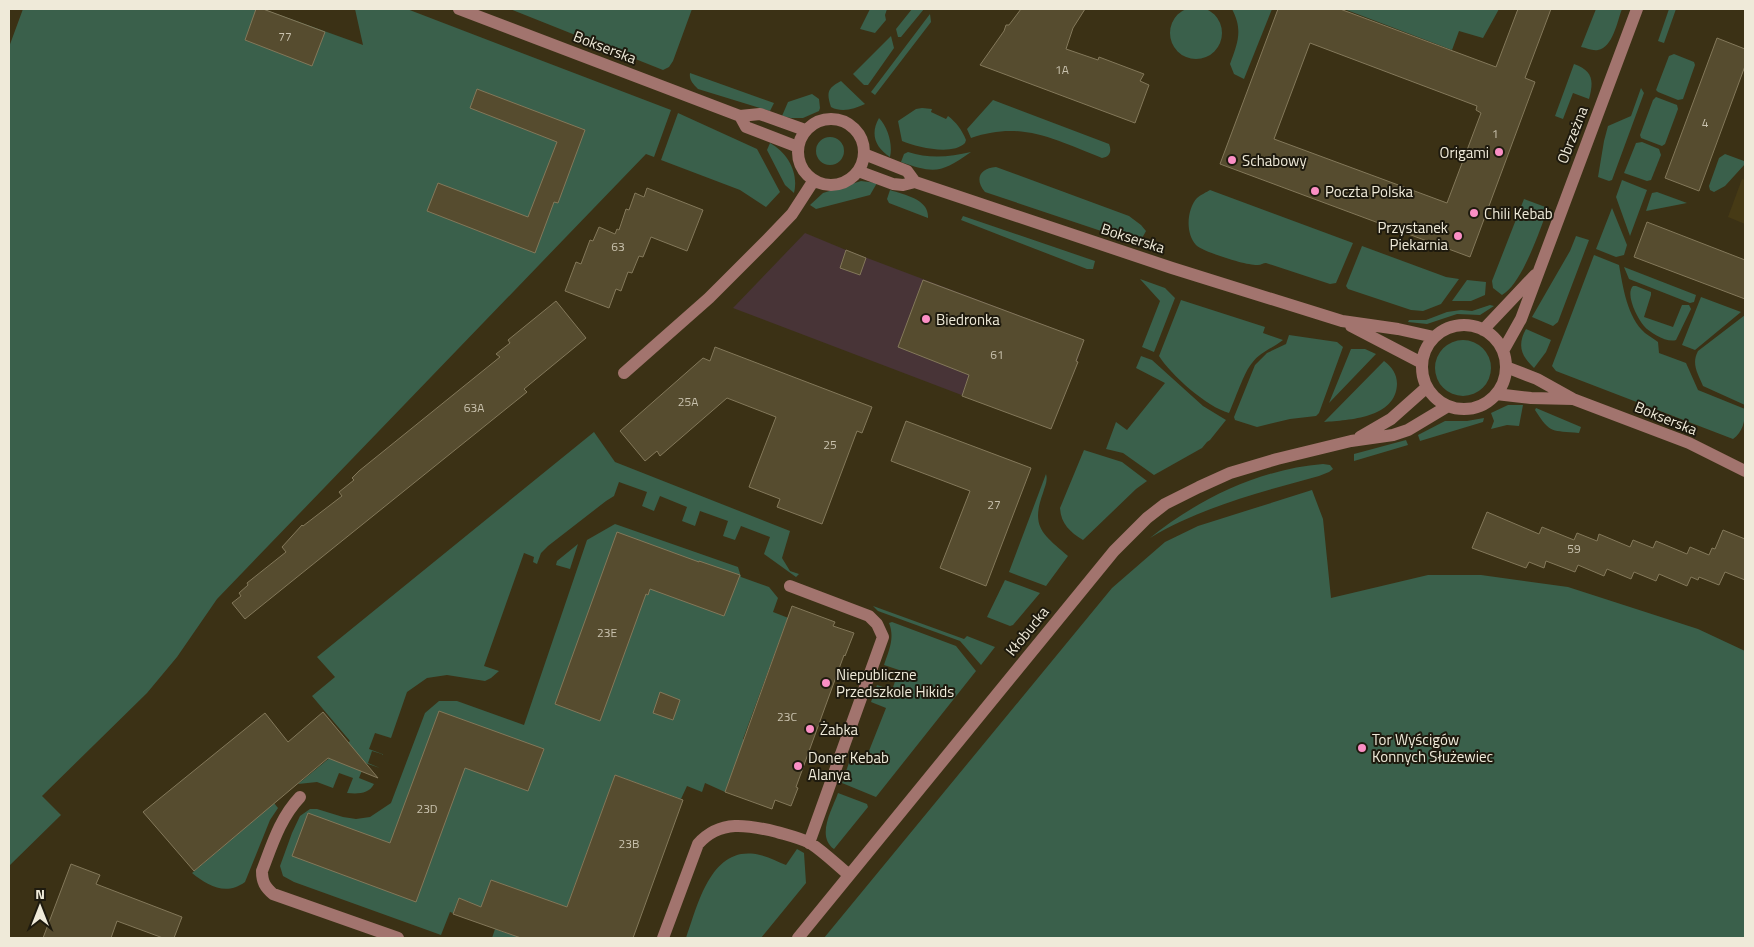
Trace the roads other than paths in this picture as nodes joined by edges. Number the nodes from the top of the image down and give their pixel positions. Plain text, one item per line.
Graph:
1 (459, 9) edge
2 (1637, 9) edge
3 (740, 116) junction
4 (806, 130) junction
5 (798, 147) junction
6 (864, 154) junction
7 (858, 171) junction
8 (814, 180) junction
9 (915, 182) junction
10 (1538, 273) junction
11 (1342, 321) junction
12 (1483, 330) junction
13 (1434, 337) junction
14 (1502, 351) junction
15 (1422, 363) junction
16 (1506, 367) junction
17 (624, 373) dead end
18 (1427, 387) junction
19 (1496, 394) junction
20 (1573, 400) junction
21 (1448, 406) junction
22 (1351, 441) junction
23 (1745, 471) edge
24 (790, 586) dead end
25 (300, 797) dead end
26 (809, 843) junction
27 (849, 875) junction
28 (398, 938) edge
29 (664, 938) edge
30 (798, 938) edge

1 - 3 street, Bokserska
2 - 10 street, Obrzeżna
3 - 4 street, Bokserska
3 - 5 street, Bokserska
4 - 5 street
4 - 6 street
5 - 8 street
6 - 7 street
6 - 9 street, Bokserska
7 - 8 street
7 - 9 street, Bokserska
8 - 17 street
9 - 11 street, Bokserska
10 - 12 street, Obrzeżna
10 - 14 street, Obrzeżna
11 - 13 street, Bokserska
11 - 15 street, Bokserska
12 - 13 street
12 - 14 street
13 - 15 street
14 - 16 street
15 - 18 street
16 - 19 street
16 - 20 street, Bokserska
18 - 21 street
18 - 22 street, Kłobucka
19 - 20 street, Bokserska
19 - 21 street
20 - 23 street, Bokserska
21 - 22 street, Kłobucka
22 - 27 street, Kłobucka
24 - 26 street
25 - 28 street
26 - 27 street
26 - 29 street
27 - 30 street, Kłobucka

